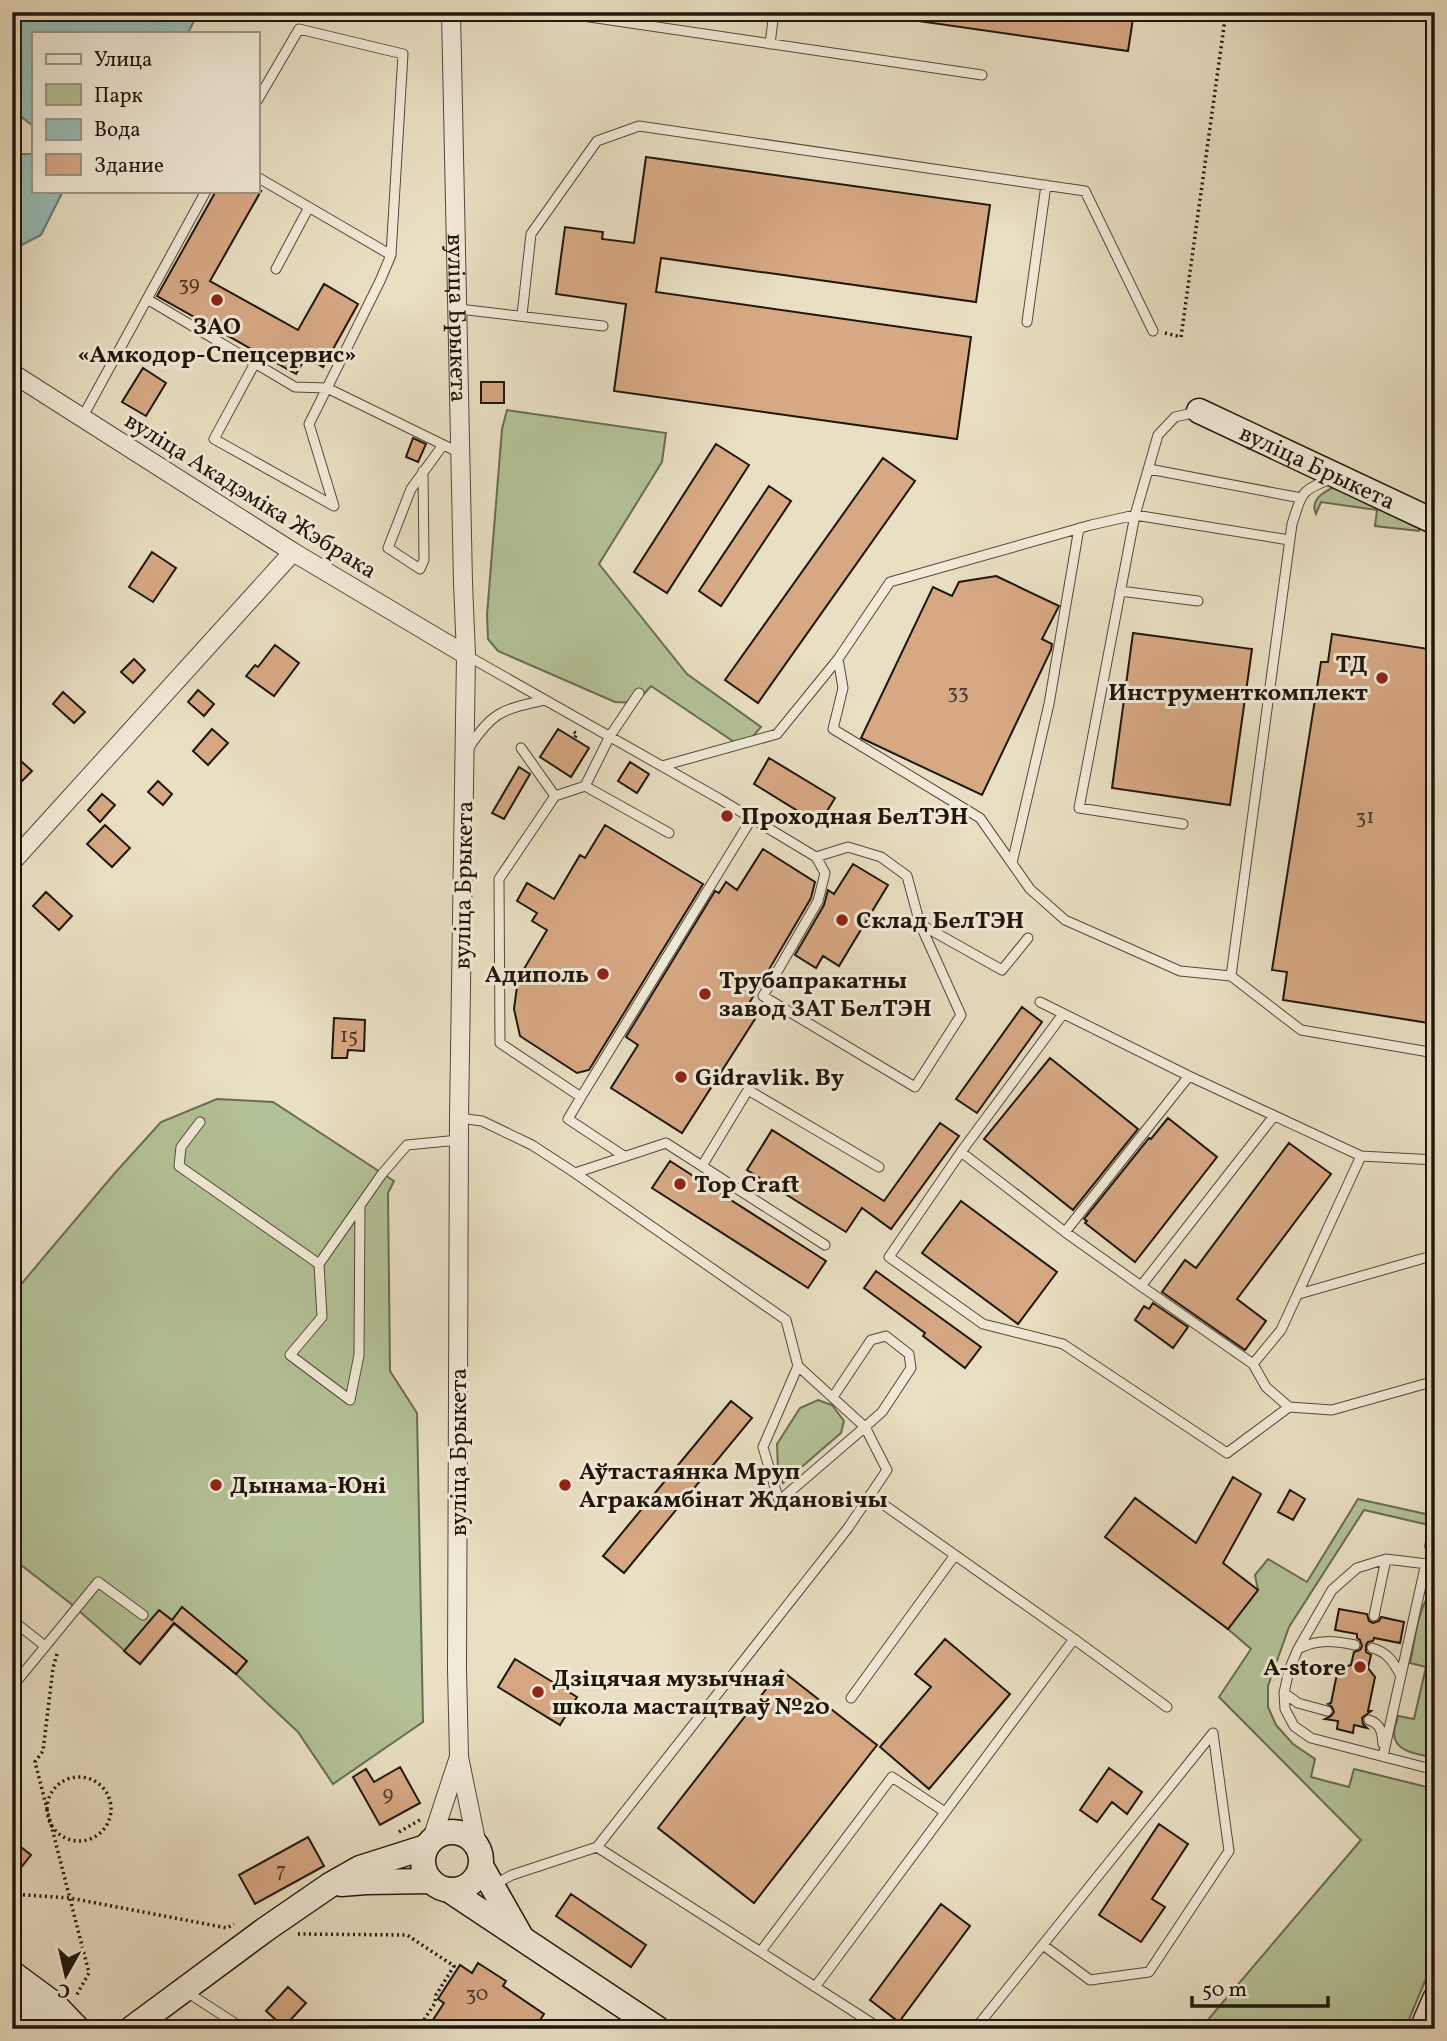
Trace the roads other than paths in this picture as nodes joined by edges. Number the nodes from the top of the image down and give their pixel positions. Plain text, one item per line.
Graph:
1 (452, 12) edge
2 (556, 12) edge
3 (774, 12) edge
4 (770, 44) junction
5 (982, 75) dead end
6 (259, 98) edge
7 (259, 178) edge
8 (1046, 185) junction
9 (205, 192) edge
10 (309, 207) junction
11 (391, 255) junction
12 (276, 269) dead end
13 (146, 299) junction
14 (459, 309) junction
15 (522, 315) junction
16 (1027, 322) dead end
17 (603, 326) dead end
18 (1153, 331) road end
19 (255, 363) junction
20 (12, 373) edge
21 (327, 388) junction
22 (1199, 411) joint
23 (82, 418) junction
24 (443, 444) junction
25 (460, 453) junction
26 (1149, 469) junction
27 (423, 471) junction
28 (1338, 477) junction
29 (1301, 498) junction
30 (1135, 515) junction
31 (1435, 522) edge
32 (1079, 528) junction
33 (1289, 540) junction
34 (293, 552) junction
35 (1120, 591) junction
36 (1198, 601) dead end
37 (466, 655) junction
38 (838, 659) junction
39 (639, 693) dead end
40 (545, 700) junction
41 (610, 736) junction
42 (521, 748) dead end
43 (465, 754) junction
44 (662, 766) junction
45 (585, 786) junction
46 (555, 796) junction
47 (752, 818) junction
48 (1183, 824) dead end
49 (669, 833) dead end
50 (816, 857) junction
51 (12, 862) edge
52 (1012, 863) junction
53 (920, 923) junction
54 (1028, 938) dead end
55 (1231, 976) junction
56 (1040, 1002) dead end
57 (1063, 1014) junction
58 (1435, 1053) edge
59 (1189, 1076) junction
60 (581, 1097) junction
61 (1274, 1116) junction
62 (459, 1118) junction
63 (200, 1122) dead end
64 (459, 1140) junction
65 (961, 1152) junction
66 (624, 1156) junction
67 (1361, 1156) junction
68 (1435, 1160) edge
69 (702, 1166) junction
70 (879, 1167) dead end
71 (575, 1173) junction
72 (360, 1205) junction
73 (1065, 1233) junction
74 (825, 1245) dead end
75 (1435, 1255) edge
76 (319, 1264) junction
77 (1141, 1286) junction
78 (1299, 1294) junction
79 (1253, 1364) junction
80 (798, 1366) junction
81 (1435, 1381) edge
82 (833, 1397) junction
83 (1289, 1407) junction
84 (864, 1427) junction
85 (870, 1495) junction
86 (955, 1555) junction
87 (1386, 1559) junction
88 (1430, 1564) edge
89 (143, 1615) dead end
90 (1374, 1616) dead end
91 (12, 1620) edge
92 (1074, 1639) junction
93 (1355, 1645) dead end
94 (46, 1646) junction
95 (1372, 1648) dead end
96 (1298, 1649) junction
97 (1401, 1676) junction
98 (12, 1686) edge
99 (1284, 1693) junction
100 (851, 1698) dead end
101 (1167, 1707) dead end
102 (1326, 1711) dead end
103 (1369, 1720) dead end
104 (1384, 1756) junction
105 (459, 1757) junction
106 (1435, 1770) edge
107 (945, 1812) junction
108 (429, 1834) junction
109 (597, 1847) junction
110 (483, 1866) junction
111 (330, 1885) junction
112 (440, 1886) junction
113 (522, 1939) junction
114 (1043, 1945) junction
115 (761, 1951) junction
116 (12, 1973) edge
117 (816, 1986) junction
118 (183, 1990) junction
119 (1435, 1998) edge
120 (12, 1999) edge
121 (143, 2023) edge
122 (55, 2029) edge
123 (78, 2029) edge
124 (244, 2029) edge
125 (658, 2029) edge
126 (881, 2029) edge
127 (975, 2029) edge
128 (1422, 2029) edge

1 - 14 street, вуліца Брыкета
2 - 4 lane
3 - 4 lane
4 - 5 lane
6 - 11 lane
7 - 10 lane
8 - 15 lane
8 - 16 lane
8 - 18 lane
9 - 13 lane
10 - 11 lane
10 - 12 lane
11 - 21 lane
13 - 19 lane
13 - 23 lane
14 - 15 lane
14 - 25 street, вуліца Брыкета
15 - 17 lane
19 - 21 lane
19 - 21 lane
20 - 23 street, вуліца Акадэміка Жэбрака
21 - 24 lane
22 - 26 lane
22 - 28 street, вуліца Брыкета
23 - 34 street, вуліца Акадэміка Жэбрака
24 - 25 lane
24 - 27 lane
25 - 37 street, вуліца Брыкета
26 - 29 lane
26 - 30 lane
27 - 27 lane
28 - 29 lane
28 - 31 street, вуліца Брыкета
29 - 33 lane
30 - 32 lane
30 - 33 lane
30 - 35 lane
32 - 38 lane
32 - 52 lane
33 - 55 lane
34 - 37 street, вуліца Акадэміка Жэбрака
34 - 51 street
35 - 36 lane
35 - 48 lane
37 - 40 lane
37 - 43 street, вуліца Брыкета
38 - 44 lane
38 - 52 lane
39 - 41 lane
40 - 41 lane
40 - 43 lane
41 - 44 lane
41 - 45 lane
42 - 46 lane
43 - 62 street, вуліца Брыкета
44 - 47 lane
45 - 46 lane
45 - 49 lane
46 - 60 lane
47 - 50 lane
47 - 60 lane
50 - 53 lane
50 - 53 lane
52 - 55 lane
53 - 54 lane
55 - 58 lane
56 - 57 lane
57 - 59 lane
57 - 65 lane
59 - 61 lane
59 - 73 lane
60 - 66 lane
61 - 67 lane
61 - 77 lane
62 - 64 street, вуліца Брыкета
62 - 71 lane
63 - 76 lane
64 - 72 lane
64 - 105 street, вуліца Брыкета
65 - 73 lane
65 - 83 lane
66 - 69 lane
66 - 71 lane
67 - 68 lane
67 - 78 lane
69 - 70 lane
69 - 74 lane
71 - 80 lane
72 - 76 lane
72 - 76 lane
73 - 77 lane
75 - 78 lane
77 - 79 lane
78 - 79 lane
79 - 83 lane
80 - 82 lane
80 - 84 lane
81 - 83 lane
82 - 84 lane
82 - 84 lane
84 - 85 lane
85 - 86 lane
85 - 109 lane
86 - 92 lane
86 - 100 lane
87 - 88 lane
87 - 90 lane
87 - 96 lane
88 - 97 lane
89 - 94 lane
91 - 94 lane
92 - 101 lane
92 - 107 lane
93 - 96 lane
94 - 98 lane
95 - 97 lane
96 - 99 lane
97 - 104 lane
99 - 102 lane
99 - 104 lane
103 - 104 lane
104 - 106 lane
105 - 108 street, вуліца Брыкета
105 - 110 street, вуліца Брыкета
107 - 115 lane
107 - 117 lane
108 - 110 street
108 - 111 street
108 - 112 street
109 - 110 lane
109 - 115 lane
110 - 112 street
110 - 113 street, вуліца Брыкета
111 - 112 street
111 - 118 street
112 - 113 street, вуліца Брыкета
113 - 125 street, вуліца Брыкета
114 - 114 lane
114 - 127 lane
115 - 117 lane
116 - 123 street
117 - 126 lane
118 - 121 street
118 - 124 lane
119 - 128 street
120 - 122 street

